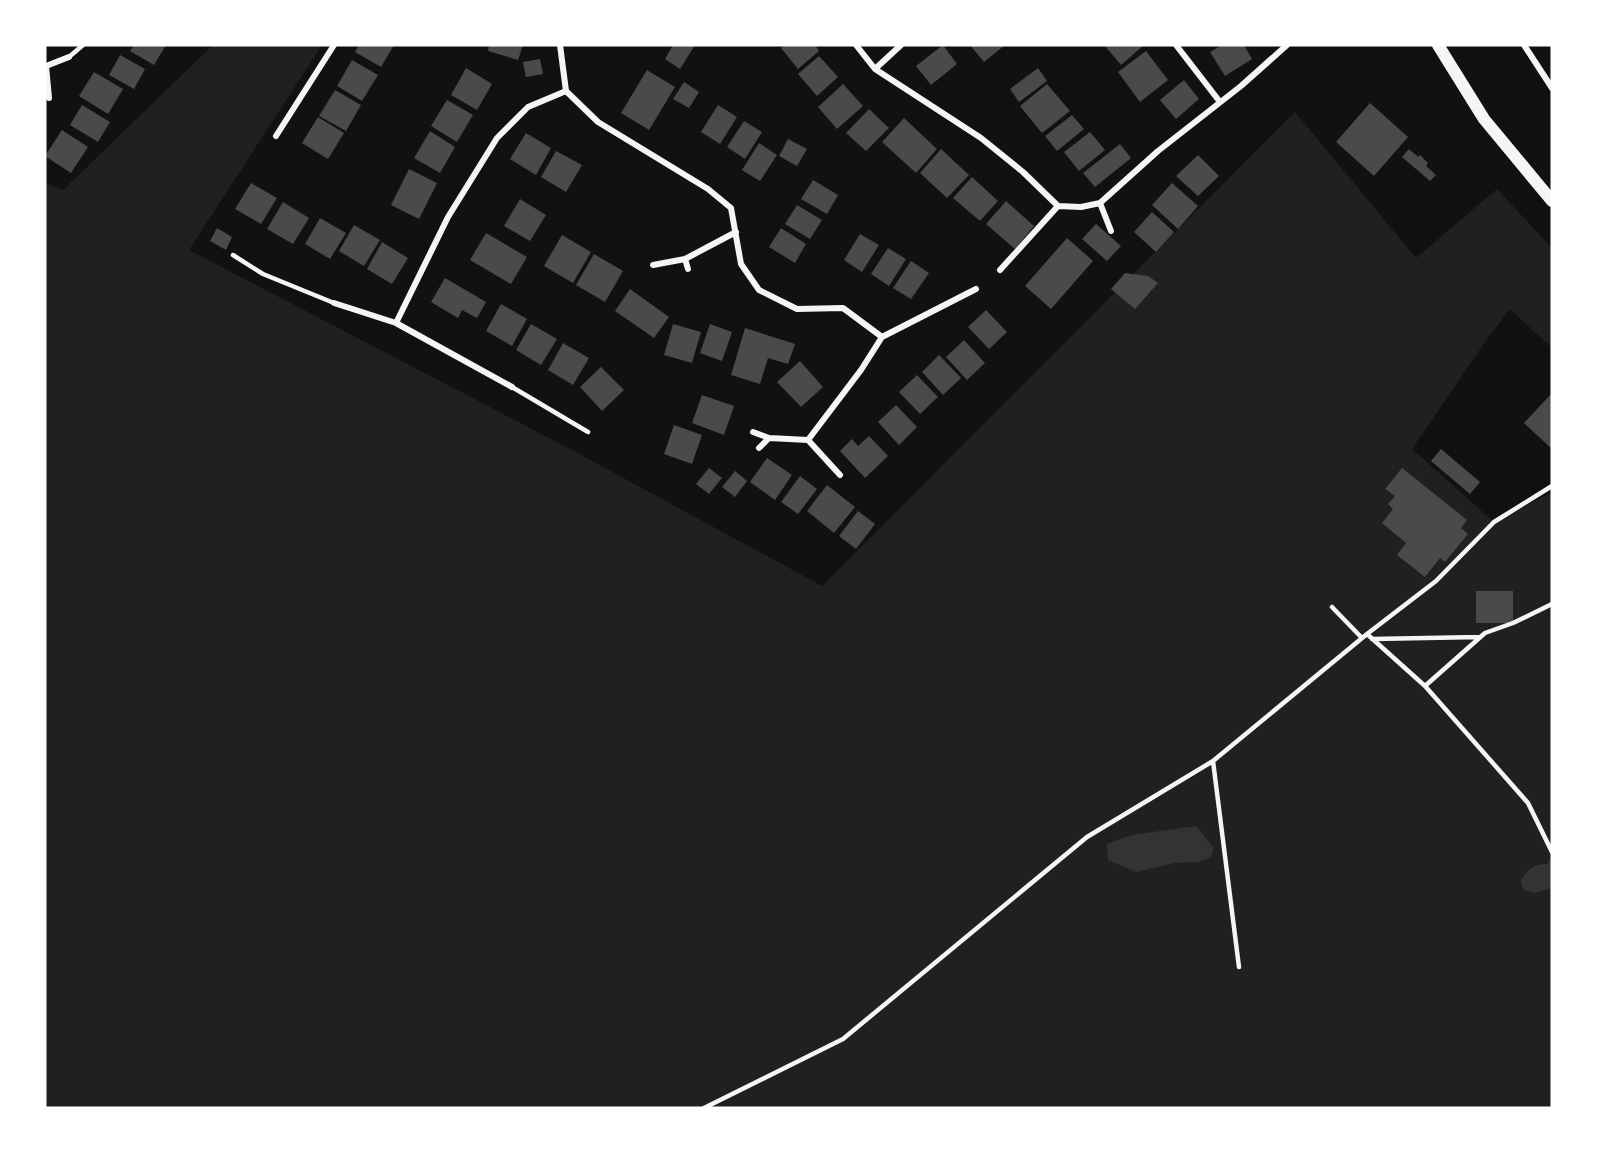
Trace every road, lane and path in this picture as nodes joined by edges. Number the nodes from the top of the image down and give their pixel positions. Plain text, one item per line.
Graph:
1 (83, 45) edge
2 (334, 45) edge
3 (560, 45) edge
4 (856, 45) edge
5 (901, 45) edge
6 (1176, 45) edge
7 (1287, 45) edge
8 (1438, 45) edge
9 (1524, 45) edge
10 (69, 57) joint
11 (45, 66) edge
12 (875, 69) junction
13 (1552, 87) edge
14 (566, 91) junction
15 (49, 98) dead end
16 (1220, 102) junction
17 (276, 136) dead end
18 (1552, 201) edge
19 (1100, 203) junction
20 (1058, 206) junction
21 (1111, 231) dead end
22 (736, 232) junction
23 (233, 255) dead end
24 (685, 259) junction
25 (653, 264) dead end
26 (688, 269) dead end
27 (1000, 270) dead end
28 (976, 289) dead end
29 (334, 303) joint
30 (396, 323) junction
31 (882, 337) junction
32 (512, 387) joint
33 (588, 432) dead end
34 (753, 432) dead end
35 (769, 438) junction
36 (808, 440) junction
37 (759, 448) dead end
38 (840, 475) dead end
39 (1552, 486) edge
40 (1552, 604) edge
41 (1332, 607) dead end
42 (1367, 634) junction
43 (1480, 637) junction
44 (1362, 638) junction
45 (1372, 639) junction
46 (1425, 686) junction
47 (1213, 761) junction
48 (1552, 852) edge
49 (1239, 967) dead end
50 (704, 1108) edge

1 - 10 lane
2 - 17 street
3 - 14 street
4 - 12 street
5 - 12 street
6 - 16 street
7 - 16 street
8 - 18 main road
9 - 13 street
10 - 11 street
11 - 15 street
12 - 20 street
14 - 22 street
14 - 30 street
16 - 19 street
19 - 20 street
19 - 21 street
20 - 27 street
22 - 24 street
22 - 31 street
23 - 29 lane
24 - 25 street
24 - 26 street
28 - 31 street
29 - 30 street
30 - 32 street
31 - 36 street
32 - 33 lane
34 - 35 street
35 - 36 street
35 - 37 street
36 - 38 street
39 - 42 lane
40 - 43 lane
41 - 44 lane
42 - 44 lane
42 - 45 lane
43 - 45 lane
43 - 46 lane
44 - 47 lane
45 - 46 lane
46 - 48 lane
47 - 49 lane
47 - 50 lane

